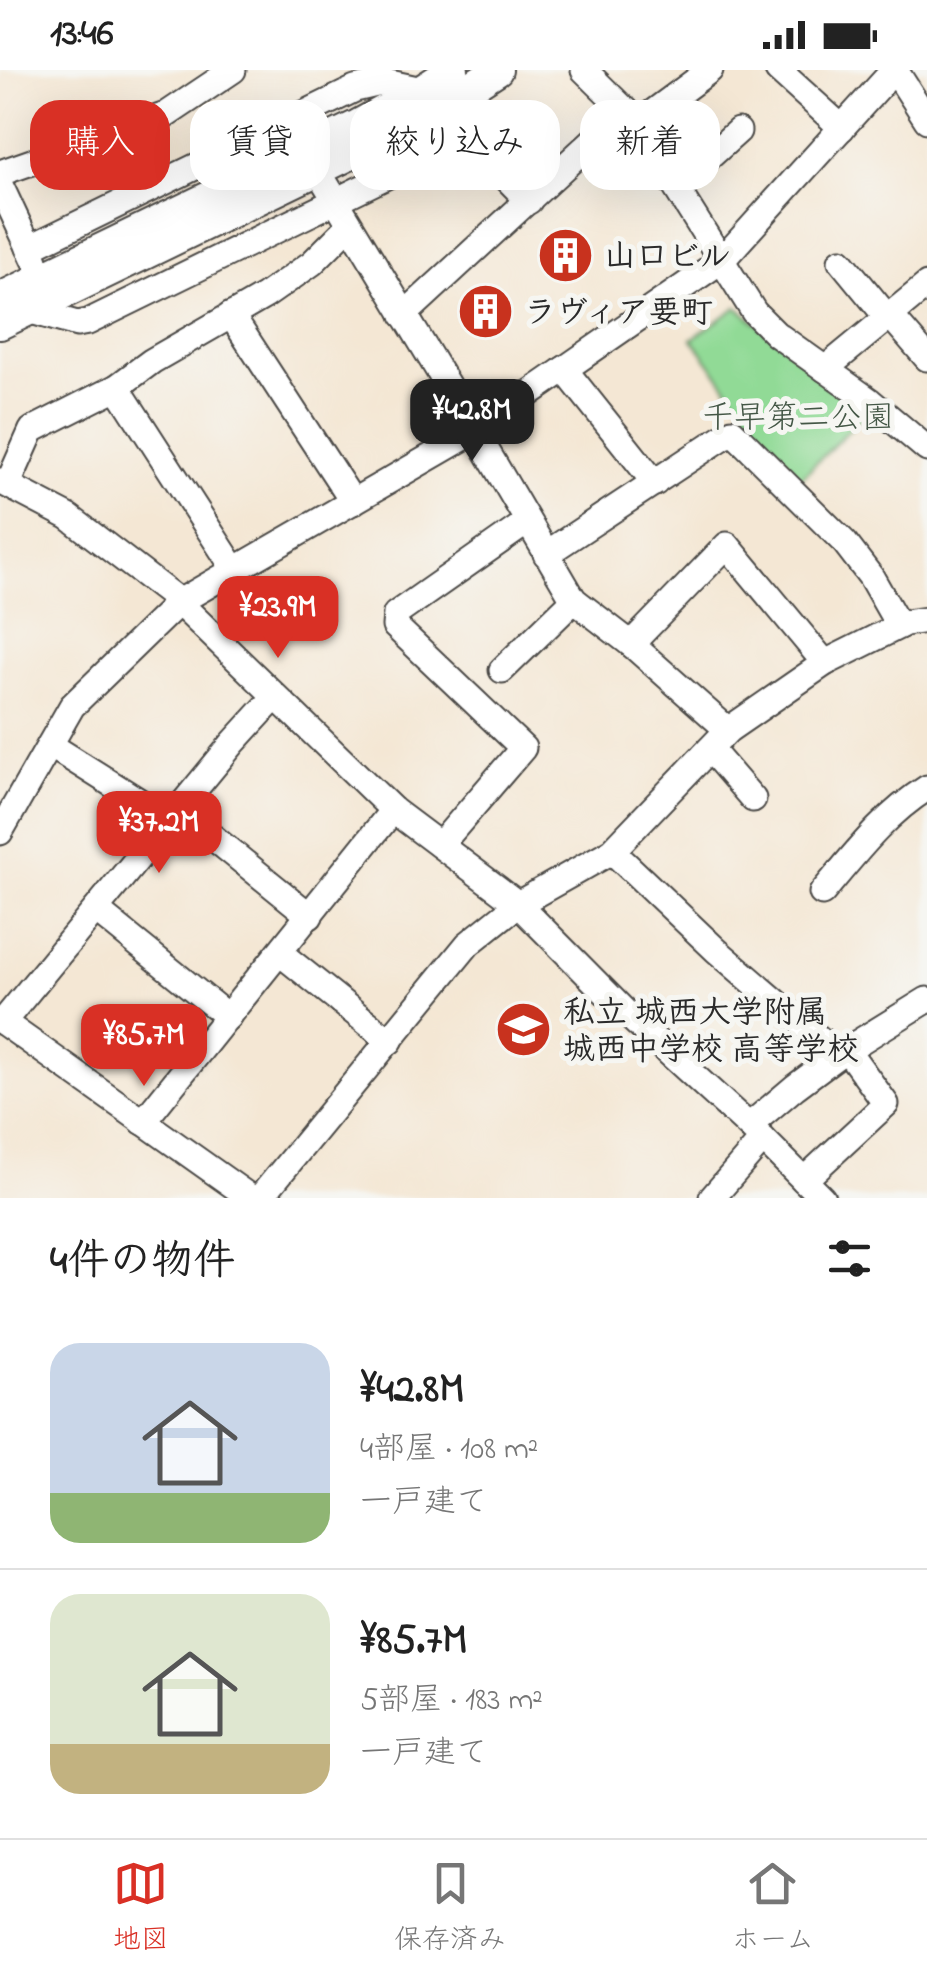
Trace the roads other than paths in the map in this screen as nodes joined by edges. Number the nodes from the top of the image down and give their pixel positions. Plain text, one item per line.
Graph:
1 (453, 70) edge
2 (584, 70) edge
3 (710, 70) edge
4 (778, 70) edge
5 (894, 70) edge
6 (220, 74) edge
7 (363, 79) edge
8 (494, 85) edge
9 (428, 100) edge
10 (445, 100) edge
11 (458, 100) edge
12 (613, 100) edge
13 (661, 100) edge
14 (927, 120) edge
15 (842, 128) junction
16 (350, 129) edge
17 (738, 131) dead end
18 (720, 148) edge
19 (580, 160) edge
20 (0, 173) edge
21 (0, 185) edge
22 (279, 190) edge
23 (329, 190) edge
24 (358, 190) edge
25 (518, 190) edge
26 (677, 190) edge
27 (336, 201) junction
28 (529, 201) junction
29 (350, 225) junction
30 (30, 248) junction
31 (722, 260) junction
32 (841, 261) dead end
33 (44, 278) junction
34 (927, 285) edge
35 (0, 298) edge
36 (31, 311) junction
37 (230, 314) junction
38 (404, 315) junction
39 (889, 316) junction
40 (0, 324) edge
41 (927, 358) edge
42 (564, 369) junction
43 (825, 369) junction
44 (117, 387) junction
45 (475, 431) junction
46 (927, 448) edge
47 (3, 483) edge
48 (655, 483) junction
49 (353, 502) junction
50 (527, 522) junction
51 (546, 554) junction
52 (235, 570) junction
53 (574, 600) junction
54 (179, 602) junction
55 (927, 620) edge
56 (899, 626) junction
57 (631, 644) junction
58 (825, 663) junction
59 (502, 670) dead end
60 (275, 697) junction
61 (719, 740) junction
62 (50, 744) junction
63 (927, 788) edge
64 (753, 799) dead end
65 (393, 810) junction
66 (174, 815) junction
67 (0, 832) edge
68 (440, 845) junction
69 (612, 852) junction
70 (822, 894) dead end
71 (518, 904) junction
72 (96, 910) junction
73 (310, 916) junction
74 (280, 953) junction
75 (927, 1000) edge
76 (228, 1016) junction
77 (2, 1021) edge
78 (390, 1041) junction
79 (842, 1052) junction
80 (142, 1122) junction
81 (756, 1132) junction
82 (813, 1189) edge
83 (251, 1198) edge
84 (260, 1198) edge
85 (712, 1198) edge

1 - 10 main road
2 - 12 street
3 - 13 street
4 - 15 street
5 - 14 street
5 - 15 street
6 - 20 street
7 - 9 street
7 - 30 street
8 - 11 main road
15 - 31 street
16 - 33 main road
17 - 18 street
19 - 28 street
21 - 30 street
22 - 36 main road
23 - 27 street
24 - 27 street
25 - 28 street
26 - 31 street
27 - 29 street
27 - 36 street
28 - 38 street
29 - 37 street
29 - 38 street
30 - 33 street
31 - 42 street
31 - 43 street
32 - 39 street
33 - 35 main road
34 - 39 street
36 - 40 main road
37 - 44 street
37 - 49 street
38 - 45 street
39 - 41 street
39 - 43 street
42 - 45 street
42 - 48 street
43 - 46 street
44 - 47 street
44 - 52 street
45 - 49 street
45 - 50 street
47 - 54 street
48 - 51 street
48 - 56 street
49 - 52 street
50 - 51 street
50 - 68 street
51 - 53 street
52 - 54 street
53 - 57 street
53 - 59 street
54 - 60 street
54 - 62 street
55 - 56 street
56 - 58 street
57 - 58 street
57 - 61 street
58 - 61 street
60 - 65 street
60 - 66 street
61 - 64 street
61 - 69 street
62 - 66 street
62 - 67 street
63 - 70 street
65 - 68 street
65 - 73 street
66 - 72 street
66 - 73 street
68 - 71 street
69 - 71 street
69 - 79 street
71 - 78 street
71 - 81 street
72 - 76 street
72 - 77 street
73 - 74 street
74 - 76 street
74 - 78 street
75 - 79 street
76 - 80 street
77 - 80 street
78 - 84 street
79 - 81 street
79 - 82 street
80 - 83 street
81 - 82 street
81 - 85 street

